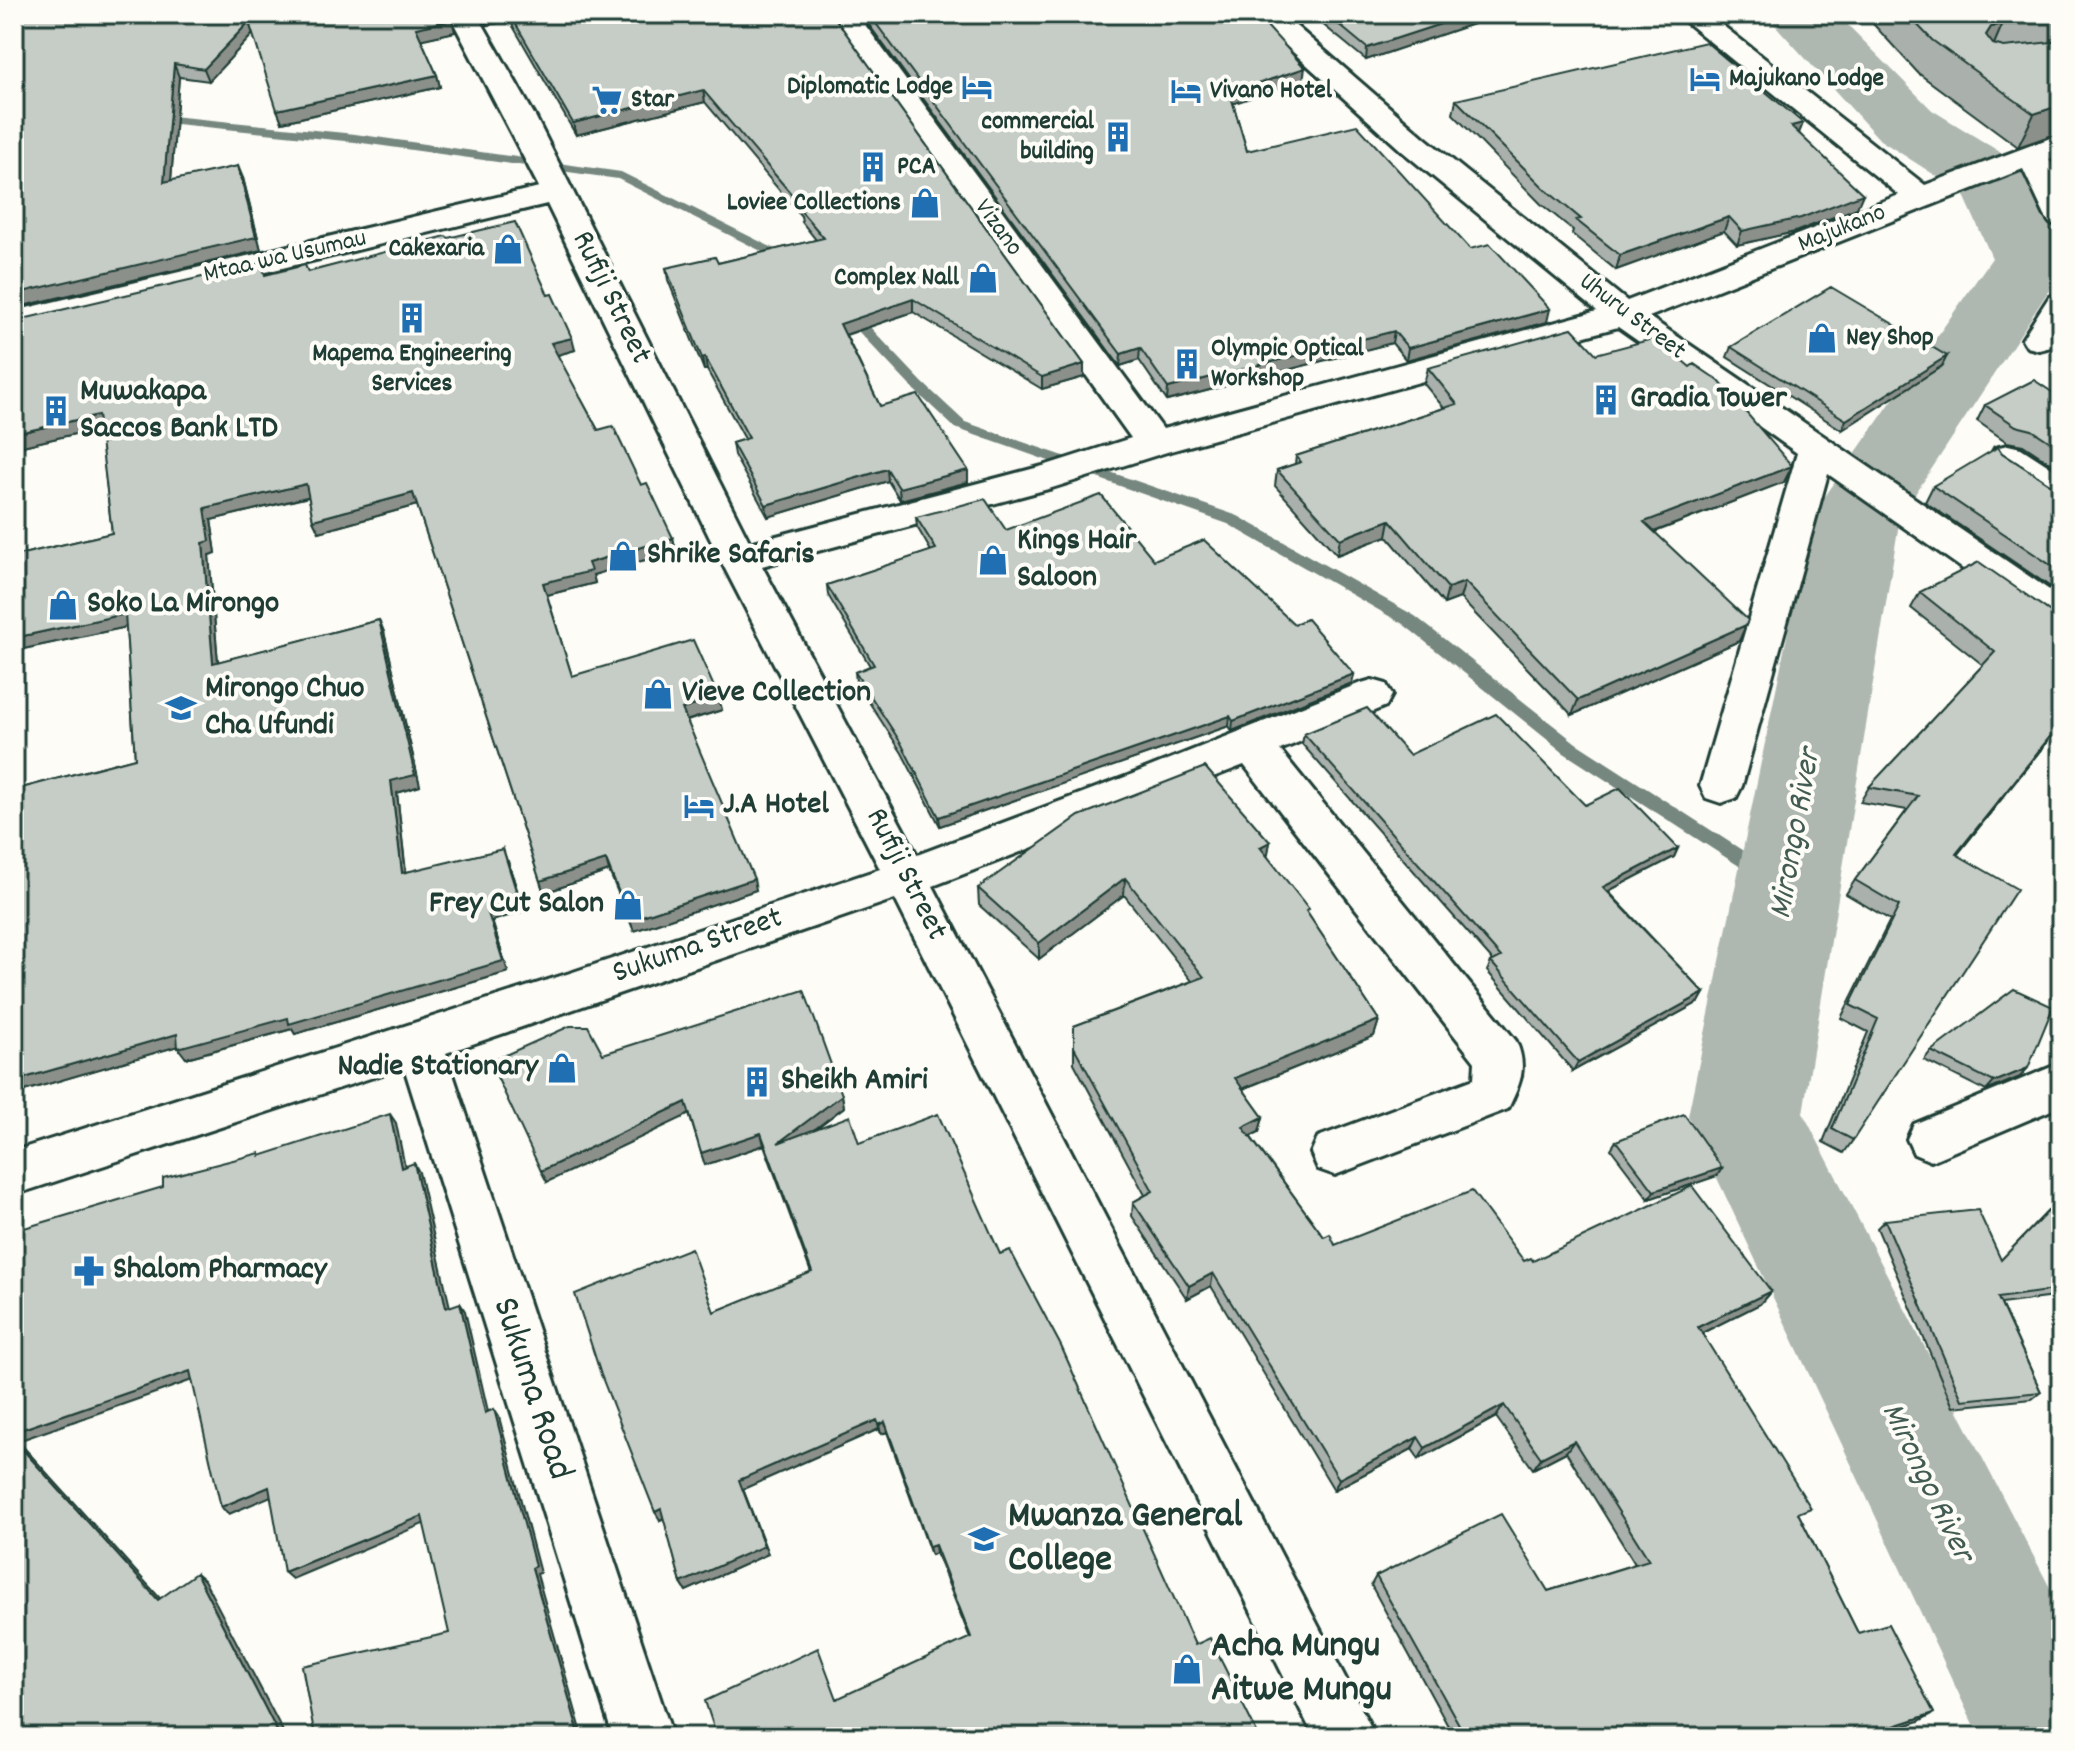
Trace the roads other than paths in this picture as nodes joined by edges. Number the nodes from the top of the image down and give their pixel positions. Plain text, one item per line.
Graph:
1 (463, 14) edge
2 (842, 14) edge
3 (1265, 14) edge
4 (1690, 14) edge
5 (2036, 153) edge
6 (555, 187) junction
7 (1932, 194) junction
8 (2061, 216) edge
9 (2061, 304) edge
10 (1623, 315) junction
11 (14, 322) edge
12 (2039, 339) dead end
13 (1141, 447) junction
14 (1817, 448) junction
15 (2008, 457) edge
16 (2061, 492) edge
17 (739, 559) junction
18 (2061, 618) edge
19 (1372, 695) dead end
20 (1252, 745) junction
21 (1721, 786) dead end
22 (906, 877) junction
23 (419, 1041) junction
24 (2061, 1084) edge
25 (1931, 1139) dead end
26 (1335, 1153) dead end
27 (14, 1173) edge
28 (643, 1737) edge
29 (1346, 1737) edge

1 - 6 street, Rufiji Street
2 - 13 street, Vizano
3 - 10 street, Uhuru Street
4 - 7 street
5 - 7 street, Majukano
5 - 8 street
6 - 11 street, Mtaa wa Usumau
6 - 17 street, Rufiji Street
7 - 10 street, Majukano
9 - 12 street
10 - 13 street, Majukano
10 - 14 street, Uhuru Street
13 - 17 street, Majukano
14 - 18 street, Uhuru Street
14 - 21 street
15 - 16 street
17 - 22 street, Rufiji Street
19 - 20 street, Sukuma Street
20 - 22 street, Sukuma Street
20 - 26 street
22 - 23 street, Sukuma Street
22 - 29 street, Rufiji Street
23 - 27 street, Sukuma Street
23 - 28 street, Sukuma Road
24 - 25 street

